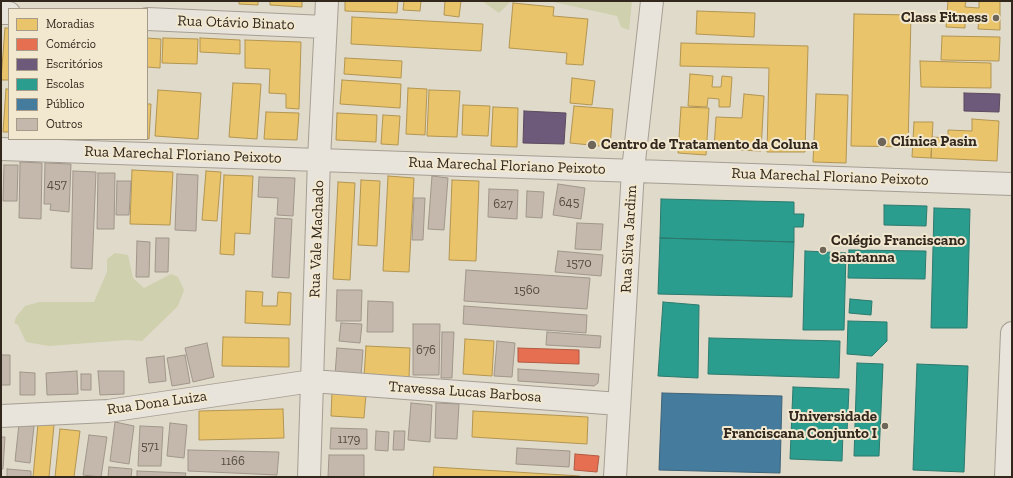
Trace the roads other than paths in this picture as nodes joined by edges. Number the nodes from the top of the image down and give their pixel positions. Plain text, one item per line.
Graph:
1 (326, 1) edge
2 (652, 1) edge
3 (148, 19) edge
4 (325, 27) junction
5 (1, 149) edge
6 (319, 159) junction
7 (633, 170) junction
8 (1012, 184) edge
9 (1012, 333) edge
10 (312, 381) junction
11 (619, 404) junction
12 (1, 416) edge
13 (309, 477) edge
14 (615, 477) edge
15 (1006, 477) edge

1 - 4 street, Rua Vale Machado
2 - 7 street, Rua Silva Jardim
3 - 4 street, Rua Otávio Binato
4 - 6 street, Rua Vale Machado
5 - 6 street, Rua Marechal Floriano Peixoto
6 - 7 street, Rua Marechal Floriano Peixoto
6 - 10 street, Rua Vale Machado
7 - 8 street, Rua Marechal Floriano Peixoto
7 - 11 street, Rua Silva Jardim
9 - 15 street
10 - 11 street, Travessa Lucas Barbosa
10 - 12 street, Rua Dona Luiza
10 - 13 street, Rua Vale Machado
11 - 14 street, Rua Silva Jardim

